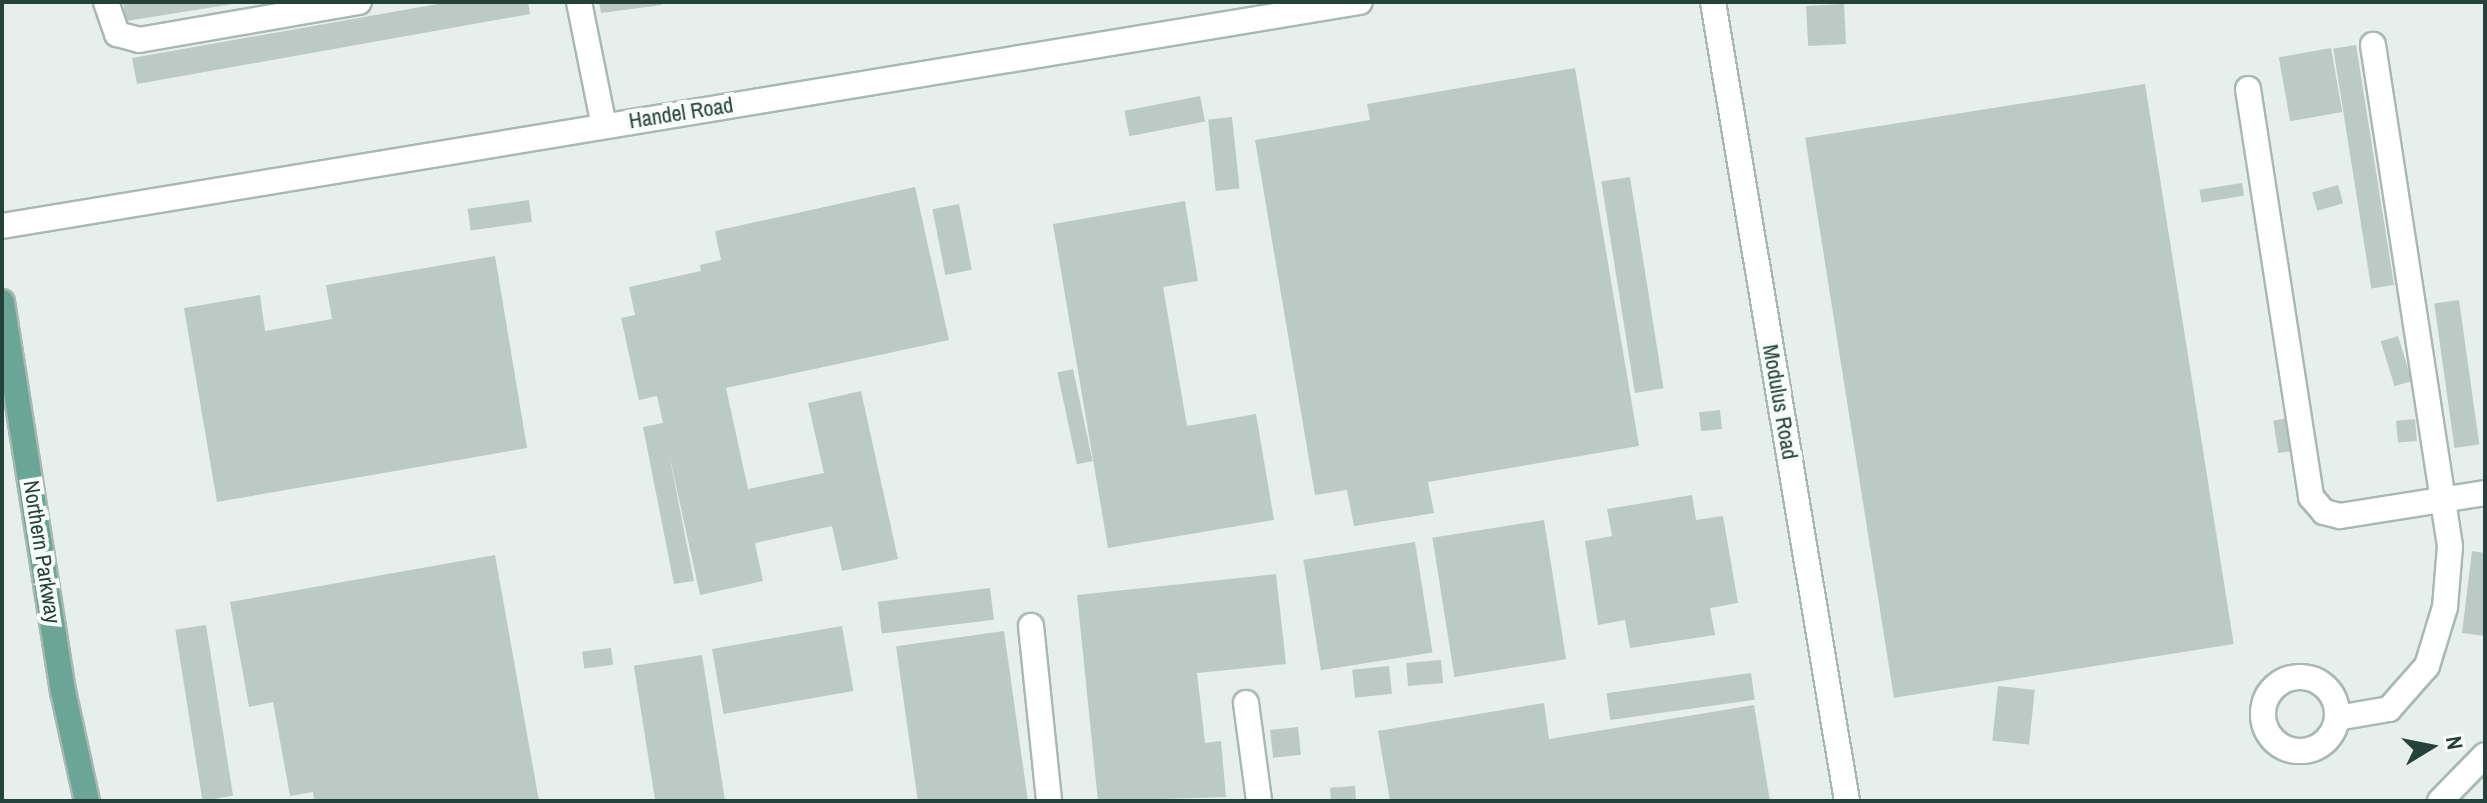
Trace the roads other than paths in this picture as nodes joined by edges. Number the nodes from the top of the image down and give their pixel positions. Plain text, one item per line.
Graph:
1 (106, 2) edge
2 (359, 2) edge
3 (579, 2) edge
4 (1360, 2) edge
5 (1713, 2) edge
6 (1320, 5) edge
7 (2373, 45) dead end
8 (2248, 89) dead end
9 (604, 126) junction
10 (2, 226) edge
11 (2, 302) edge
12 (2485, 493) edge
13 (2443, 500) junction
14 (1031, 626) dead end
15 (1246, 703) dead end
16 (2337, 718) dead end
17 (2485, 755) edge
18 (87, 801) edge
19 (1049, 801) edge
20 (1259, 801) edge
21 (1847, 801) edge
22 (2440, 801) edge

1 - 2 street
3 - 9 street
4 - 6 street, Handel Road
5 - 21 street, Modulus Road
6 - 9 street, Handel Road
7 - 13 street
8 - 13 street
9 - 10 street, Handel Road
11 - 18 main road, Northern Parkway
12 - 13 street
13 - 16 street
14 - 19 street
15 - 20 street
17 - 22 street

